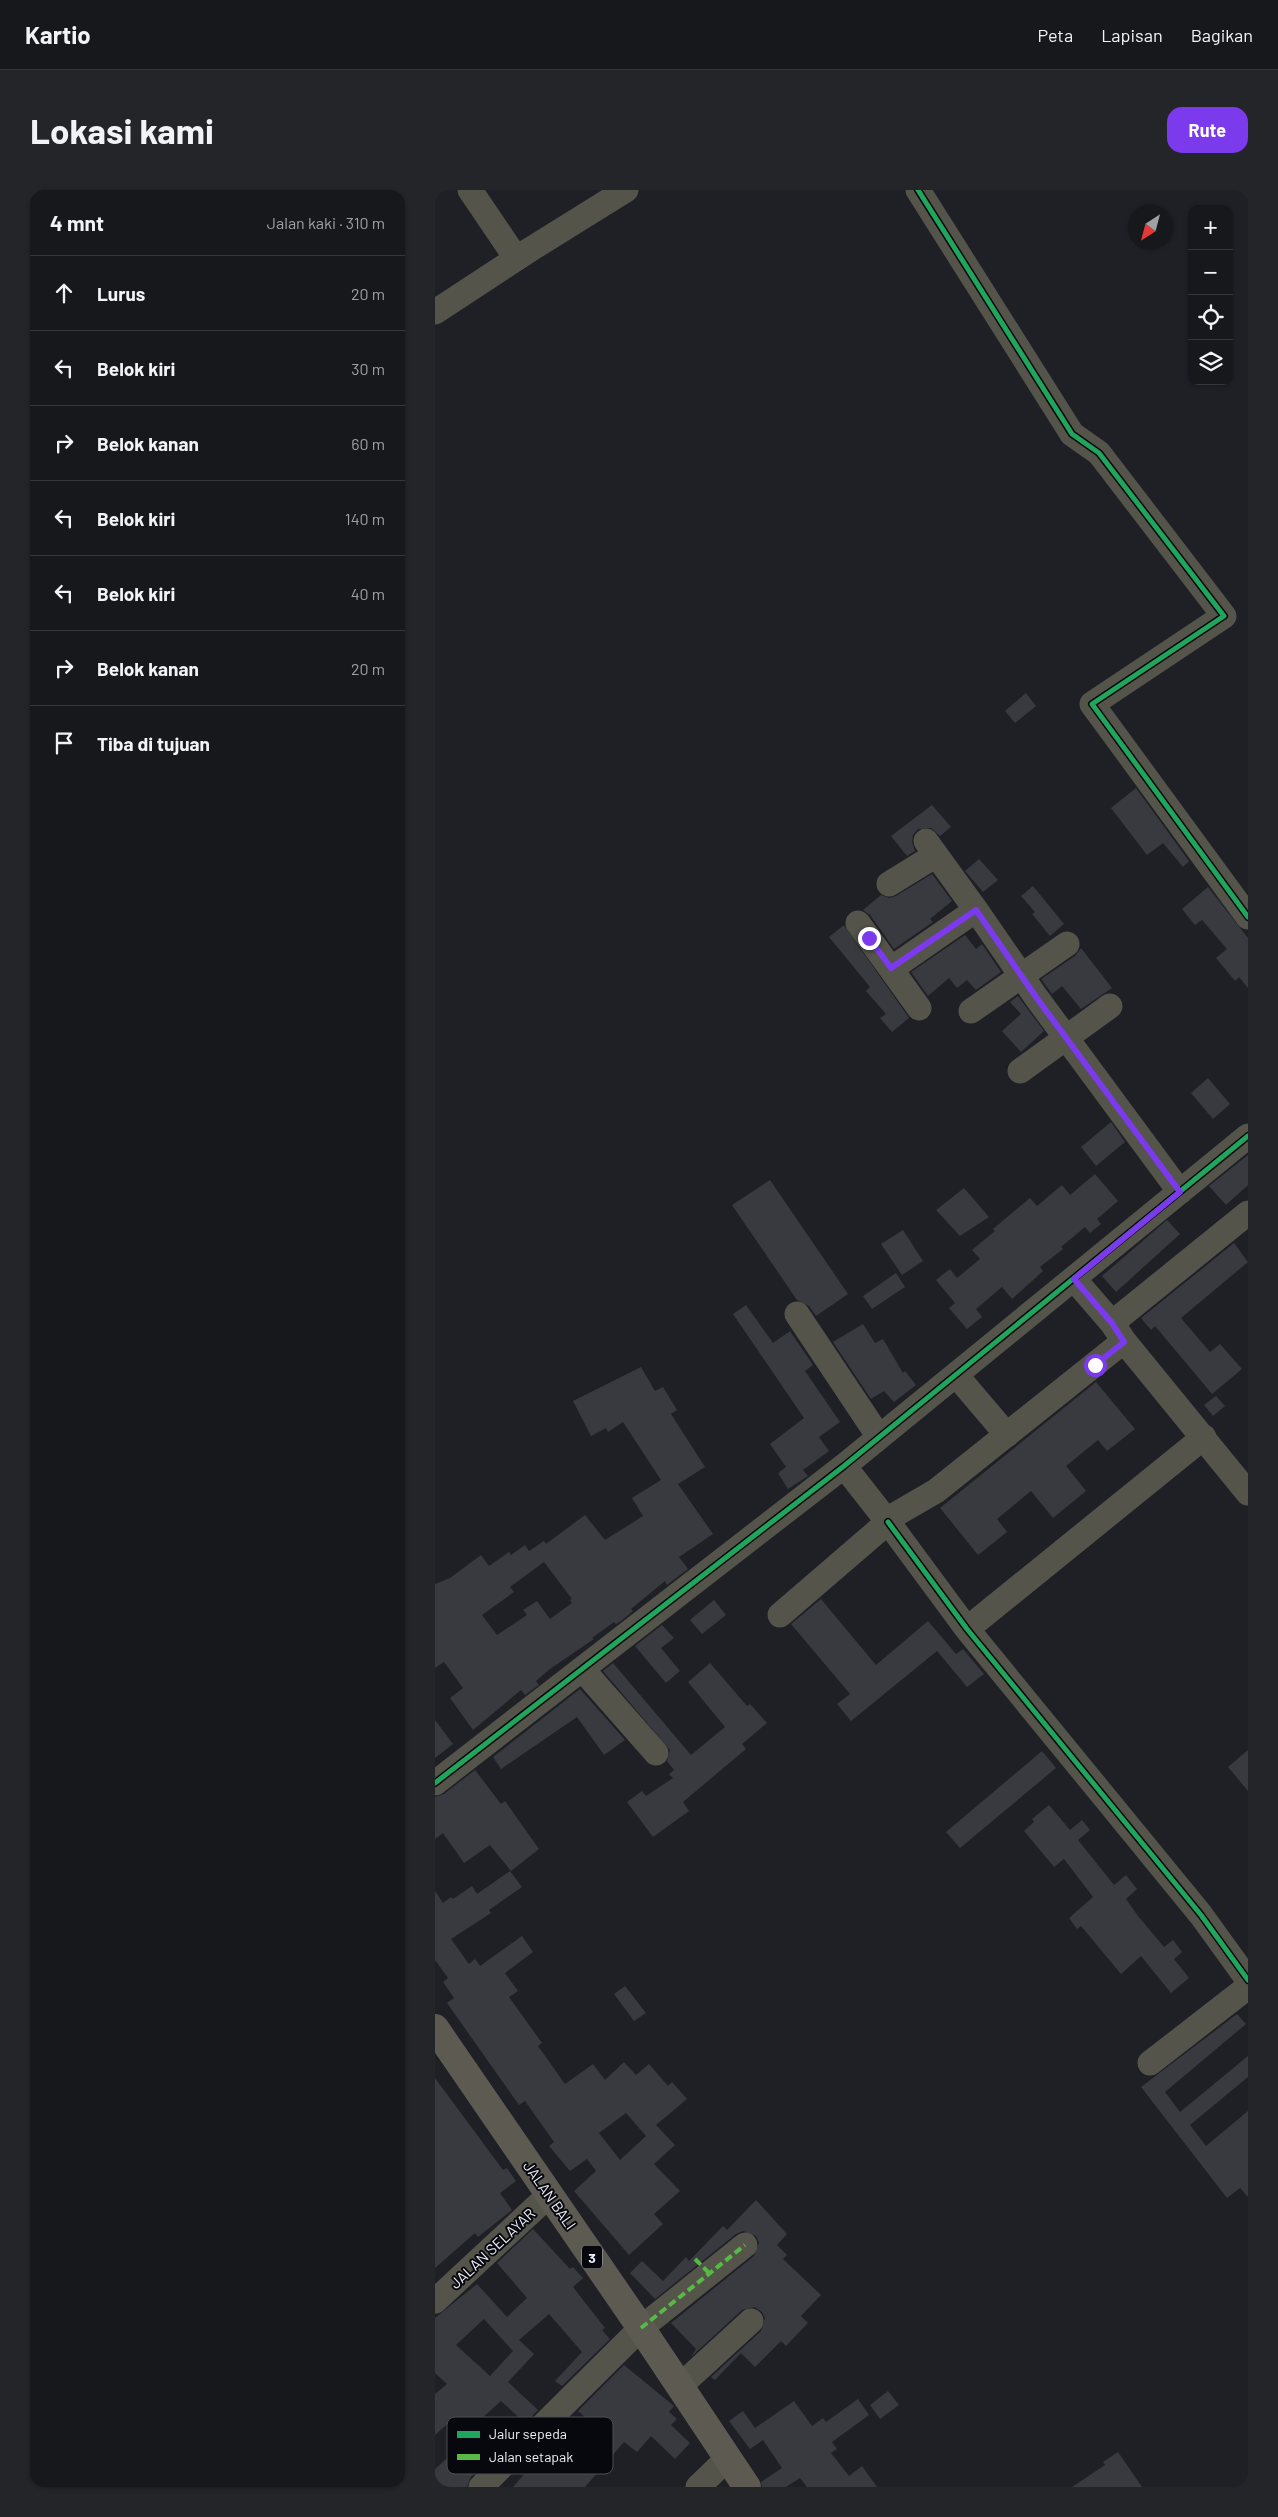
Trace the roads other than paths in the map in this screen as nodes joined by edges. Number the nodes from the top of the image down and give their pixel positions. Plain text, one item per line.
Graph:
1 (470, 190) edge
2 (626, 190) edge
3 (918, 190) edge
4 (516, 258) junction
5 (435, 312) edge
6 (889, 884) dead end
7 (976, 910) junction
8 (1248, 917) edge
9 (858, 923) dead end
10 (1067, 944) dead end
11 (891, 968) junction
12 (1022, 977) junction
13 (1110, 1006) dead end
14 (919, 1008) dead end
15 (971, 1012) dead end
16 (1066, 1038) junction
17 (1020, 1071) dead end
18 (1248, 1136) edge
19 (1180, 1192) junction
20 (1248, 1213) edge
21 (1074, 1279) junction
22 (797, 1314) dead end
23 (1118, 1332) junction
24 (956, 1375) junction
25 (879, 1436) junction
26 (1007, 1436) junction
27 (1204, 1437) junction
28 (844, 1466) junction
29 (1248, 1493) edge
30 (887, 1522) junction
31 (780, 1615) dead end
32 (967, 1628) junction
33 (583, 1670) junction
34 (656, 1753) dead end
35 (439, 1772) edge
36 (1248, 1980) edge
37 (1248, 1987) edge
38 (435, 2028) edge
39 (1150, 2063) dead end
40 (549, 2195) junction
41 (745, 2245) dead end
42 (435, 2301) edge
43 (751, 2321) dead end
44 (641, 2328) junction
45 (680, 2386) junction
46 (551, 2417) edge
47 (728, 2458) junction
48 (494, 2474) edge
49 (481, 2487) edge
50 (698, 2487) edge
51 (747, 2487) edge

1 - 4 street
2 - 4 street
3 - 8 street
4 - 5 street
6 - 7 street
7 - 11 street
7 - 12 street
9 - 11 street
10 - 12 street
11 - 14 street
12 - 15 street
12 - 16 street
13 - 16 street
16 - 17 street
16 - 19 street
18 - 19 street
19 - 21 street
20 - 23 street
21 - 23 street
21 - 24 street
22 - 25 street
23 - 26 street
23 - 27 street
24 - 25 street
24 - 26 street
25 - 28 street
26 - 30 street
27 - 29 street
27 - 32 street
28 - 30 street
28 - 33 street
30 - 31 street
30 - 32 street
32 - 36 street
33 - 34 street
33 - 35 street
37 - 39 street
38 - 40 highway, JALAN BALI / 3
40 - 42 street, JALAN SELAYAR
40 - 44 highway, JALAN BALI / 3
41 - 44 street
43 - 45 street
44 - 45 highway, JALAN BALI / 3
44 - 46 street
45 - 47 highway, JALAN BALI / 3
47 - 50 street
47 - 51 highway, JALAN BALI / 3
48 - 49 street

